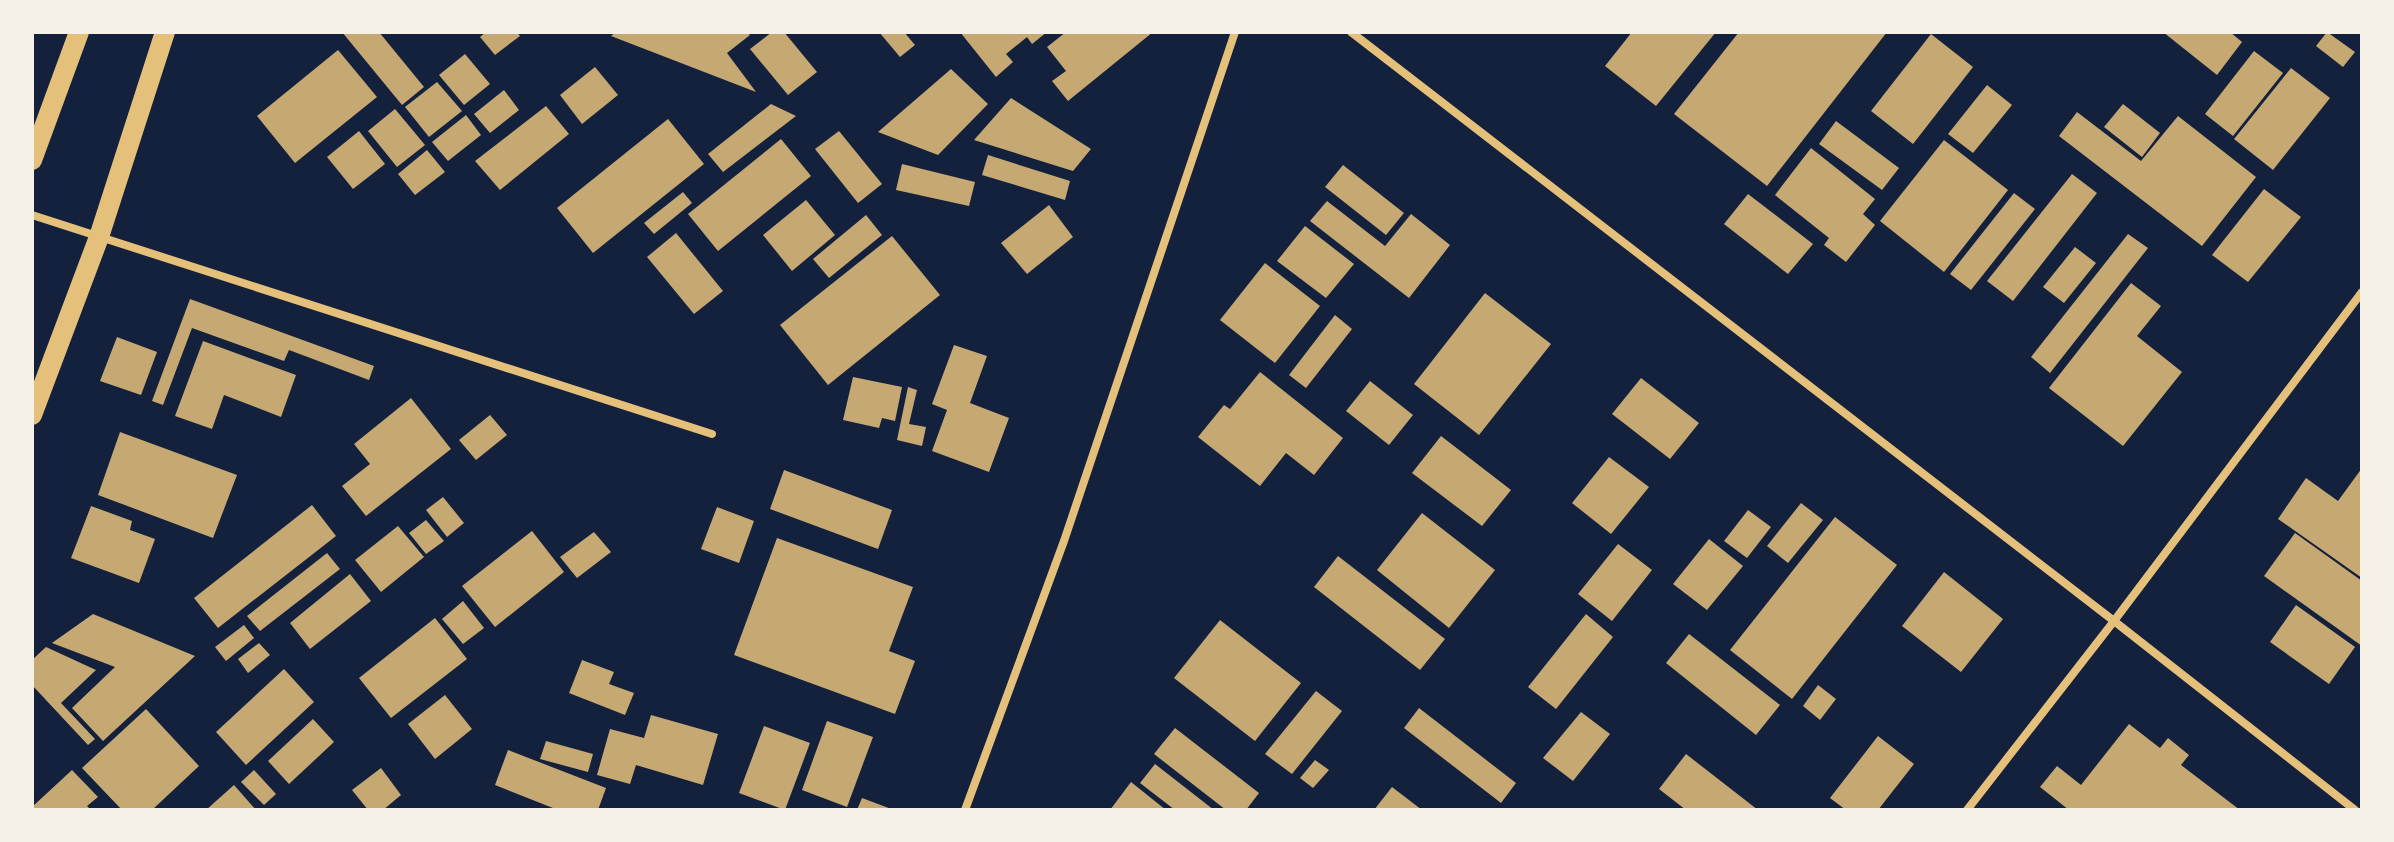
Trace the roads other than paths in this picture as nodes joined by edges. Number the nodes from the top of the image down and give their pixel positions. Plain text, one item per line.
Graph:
1 (79, 32) edge
2 (165, 32) edge
3 (1235, 32) edge
4 (1351, 32) edge
5 (32, 160) edge
6 (32, 215) edge
7 (99, 237) junction
8 (2362, 292) edge
9 (32, 415) edge
10 (712, 434) dead end
11 (2114, 621) junction
12 (965, 810) edge
13 (1967, 810) edge
14 (2355, 810) edge

1 - 5 main road
2 - 7 main road
3 - 12 street
4 - 11 street
6 - 7 street
7 - 9 main road
7 - 10 street
8 - 11 street
11 - 13 street
11 - 14 street

